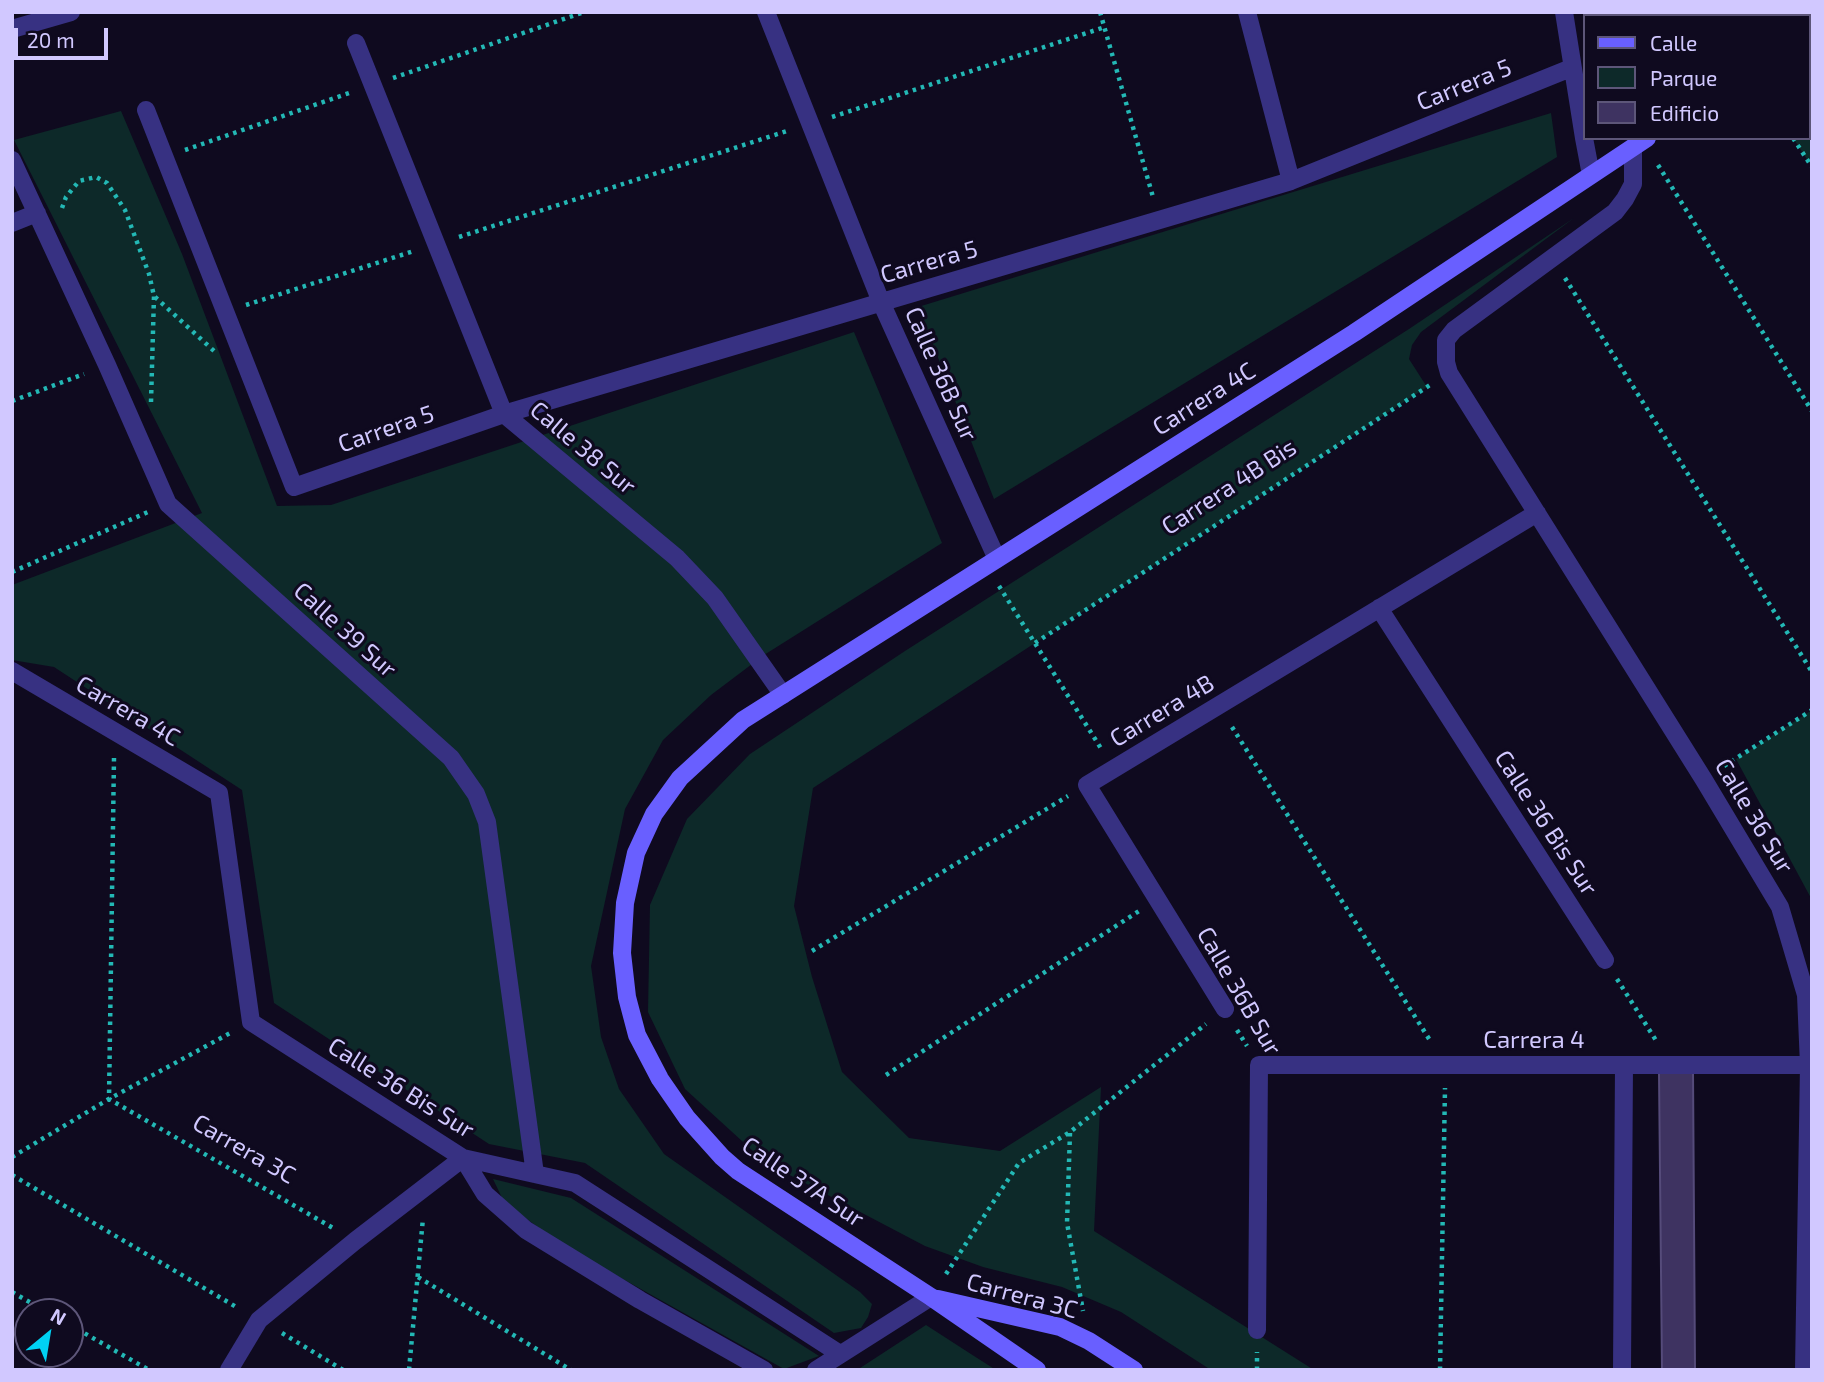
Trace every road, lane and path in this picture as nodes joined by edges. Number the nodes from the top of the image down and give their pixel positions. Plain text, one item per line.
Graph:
1 (71, 12) edge
2 (766, 12) edge
3 (1100, 12) edge
4 (1247, 12) edge
5 (1564, 12) edge
6 (1105, 27) junction
7 (12, 29) edge
8 (356, 43) dead end
9 (1571, 68) junction
10 (146, 110) dead end
11 (811, 124) junction
12 (1582, 127) edge
13 (1584, 140) edge
14 (1794, 140) edge
15 (1640, 143) edge
16 (12, 160) edge
17 (1656, 162) dead end
18 (1812, 167) edge
19 (1591, 174) junction
20 (1291, 181) junction
21 (62, 209) dead end
22 (37, 213) junction
23 (1160, 221) junction
24 (12, 223) edge
25 (436, 244) junction
26 (1553, 259) junction
27 (154, 296) junction
28 (881, 302) junction
29 (225, 312) junction
30 (216, 354) dead end
31 (107, 365) junction
32 (1449, 373) junction
33 (12, 401) edge
34 (151, 407) dead end
35 (1812, 411) edge
36 (503, 414) junction
37 (168, 504) junction
38 (1537, 513) junction
39 (997, 559) junction
40 (12, 572) edge
41 (998, 583) dead end
42 (1379, 608) junction
43 (1035, 643) junction
44 (12, 671) edge
45 (1812, 672) edge
46 (782, 695) junction
47 (1218, 705) junction
48 (1812, 710) edge
49 (114, 732) junction
50 (1113, 769) junction
51 (1704, 780) junction
52 (1087, 785) junction
53 (1157, 899) junction
54 (812, 951) dead end
55 (1605, 960) joint
56 (1225, 1009) junction
57 (251, 1022) junction
58 (1259, 1065) junction
59 (1446, 1065) junction
60 (1624, 1065) junction
61 (1672, 1065) junction
62 (1809, 1065) junction
63 (886, 1075) dead end
64 (109, 1099) junction
65 (1070, 1132) junction
66 (12, 1157) edge
67 (463, 1158) junction
68 (535, 1174) junction
69 (12, 1175) edge
70 (426, 1186) junction
71 (355, 1241) junction
72 (946, 1274) dead end
73 (418, 1277) junction
74 (931, 1297) junction
75 (1084, 1312) dead end
76 (259, 1320) junction
77 (1257, 1330) dead end
78 (84, 1333) edge
79 (840, 1354) junction
80 (149, 1370) edge
81 (229, 1370) edge
82 (344, 1370) edge
83 (409, 1370) edge
84 (571, 1370) edge
85 (764, 1370) edge
86 (816, 1370) edge
87 (1037, 1370) edge
88 (1134, 1370) edge
89 (1440, 1370) edge
90 (1622, 1370) edge
91 (1804, 1370) edge

1 - 7 street
2 - 11 street, Calle 36B Sur
3 - 6 path
4 - 20 street
5 - 9 street
6 - 11 path
6 - 23 path
8 - 25 street, Calle 38 Sur
9 - 12 street
9 - 20 street, Carrera 5
10 - 29 street
11 - 25 path
11 - 28 street, Calle 36B Sur
13 - 19 street
14 - 18 path
15 - 19 main road, Carrera 4C
15 - 26 street
16 - 22 street, Calle 39 Sur
17 - 35 path
19 - 39 main road, Carrera 4C
20 - 23 street, Carrera 5
21 - 27 path
22 - 24 street
22 - 31 street, Calle 39 Sur
23 - 28 street, Carrera 5
25 - 29 path
25 - 36 street, Calle 38 Sur
26 - 32 street, Calle 36 Sur
26 - 45 path
27 - 30 path
27 - 34 path
28 - 36 street, Carrera 5
28 - 39 street, Calle 36B Sur
29 - 36 street, Carrera 5
31 - 33 path
31 - 37 street, Calle 39 Sur
32 - 38 street, Calle 36 Sur
32 - 43 path, Carrera 4B Bis
36 - 46 street, Calle 38 Sur
37 - 40 path
37 - 68 street, Calle 39 Sur
38 - 42 street, Carrera 4B
38 - 51 street, Calle 36 Sur
39 - 46 main road, Carrera 4C
41 - 43 path
42 - 47 street, Carrera 4B
42 - 55 street, Calle 36 Bis Sur
43 - 50 path
44 - 49 street, Carrera 4C
46 - 74 main road, Calle 37A Sur
47 - 50 street, Carrera 4B
47 - 59 path
48 - 51 path
49 - 57 street, Carrera 4C
49 - 64 path
50 - 52 street, Carrera 4B
51 - 62 street, Calle 36 Sur
52 - 53 street, Calle 36B Sur
52 - 54 path
53 - 56 street, Calle 36B Sur
53 - 63 path
55 - 61 path
56 - 58 path, Calle 36B Sur
56 - 65 path
57 - 64 path
57 - 67 street, Calle 36 Bis Sur
58 - 59 street, Carrera 4
58 - 77 street, Calle 36B Sur
59 - 60 street, Carrera 4
59 - 89 path
60 - 61 street, Carrera 4
60 - 90 street
61 - 62 street, Carrera 4
62 - 91 street, Calle 36 Sur
64 - 66 path
64 - 71 path, Carrera 3C
65 - 72 path
65 - 75 path
67 - 68 street, Calle 36 Bis Sur
67 - 70 street
67 - 85 street
68 - 79 street, Calle 36 Bis Sur
69 - 76 path
70 - 71 street
70 - 73 path
71 - 76 street
73 - 83 path
73 - 84 path
74 - 79 street
74 - 87 main road, Calle 37A Sur
74 - 88 main road, Carrera 3C
76 - 81 street
76 - 82 path
78 - 80 path
79 - 86 street

